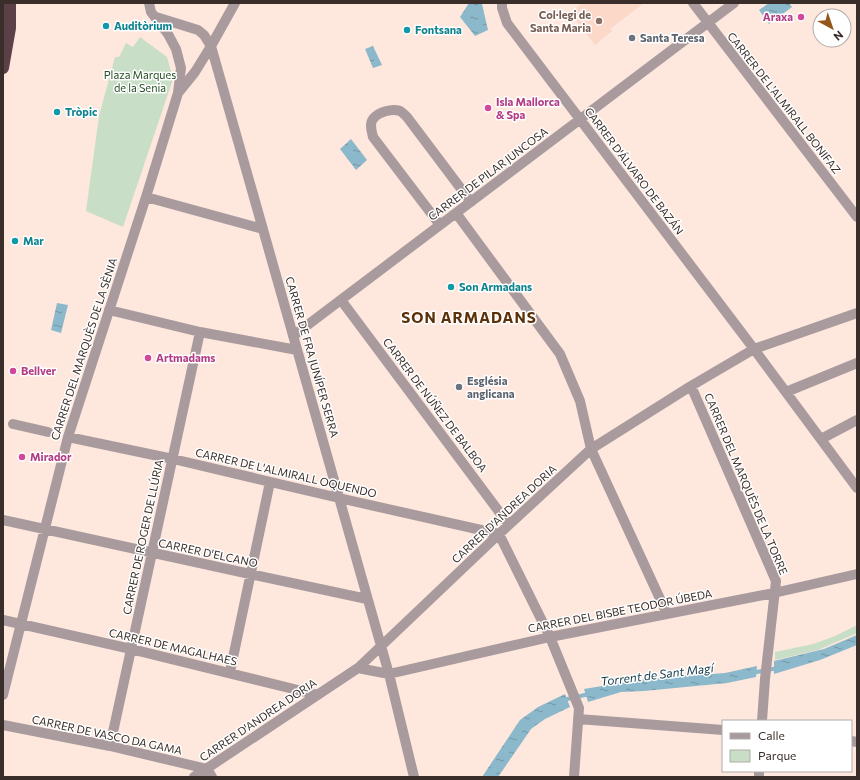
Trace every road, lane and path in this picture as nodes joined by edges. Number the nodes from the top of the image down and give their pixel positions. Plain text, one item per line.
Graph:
1 (10, 3) edge
2 (149, 3) edge
3 (235, 3) edge
4 (502, 3) edge
5 (693, 3) edge
6 (734, 3) edge
7 (156, 17) junction
8 (708, 23) junction
9 (211, 46) junction
10 (3, 68) edge
11 (178, 93) junction
12 (580, 120) junction
13 (146, 197) junction
14 (471, 202) junction
15 (456, 213) junction
16 (857, 217) edge
17 (440, 225) junction
18 (263, 229) junction
19 (341, 300) junction
20 (109, 310) junction
21 (857, 313) edge
22 (200, 332) junction
23 (294, 336) junction
24 (754, 349) junction
25 (297, 350) junction
26 (857, 363) edge
27 (691, 386) junction
28 (786, 392) junction
29 (857, 420) edge
30 (13, 424) dead end
31 (48, 432) dead end
32 (68, 437) junction
33 (821, 439) junction
34 (591, 449) junction
35 (173, 459) junction
36 (270, 482) junction
37 (856, 483) edge
38 (339, 498) junction
39 (3, 520) edge
40 (509, 525) junction
41 (45, 530) junction
42 (499, 534) junction
43 (152, 553) junction
44 (250, 574) junction
45 (857, 574) edge
46 (774, 593) junction
47 (367, 599) junction
48 (667, 614) junction
49 (3, 620) edge
50 (22, 624) junction
51 (550, 637) junction
52 (381, 648) junction
53 (131, 649) junction
54 (358, 668) junction
55 (230, 672) junction
56 (389, 674) junction
57 (3, 694) edge
58 (318, 695) junction
59 (578, 719) junction
60 (762, 720) edge
61 (3, 725) edge
62 (722, 730) edge
63 (110, 746) junction
64 (209, 773) edge
65 (194, 777) edge
66 (414, 777) edge
67 (574, 777) edge

1 - 10 highway
2 - 7 street
3 - 9 street, CARRER DEL MARQUÈS DE LA SÈNIA
4 - 12 street, CARRER D'ÁLVARO DE BAZÁN
5 - 8 street, CARRER DE L'ALMIRALL BONIFAZ
6 - 8 street, CARRER DE PILAR JUNCOSA
7 - 9 street
7 - 11 street
8 - 12 street, CARRER DE PILAR JUNCOSA
8 - 16 street, CARRER DE L'ALMIRALL BONIFAZ
9 - 11 street, CARRER DEL MARQUÈS DE LA SÈNIA
9 - 18 street, CARRER DE FRA JUNÍPER SERRA
11 - 13 street, CARRER DEL MARQUÈS DE LA SÈNIA
12 - 14 street, CARRER DE PILAR JUNCOSA
12 - 24 street, CARRER D'ÁLVARO DE BAZÁN
13 - 18 street
13 - 20 street, CARRER DEL MARQUÈS DE LA SÈNIA
14 - 15 street, CARRER DE PILAR JUNCOSA
14 - 17 street
15 - 17 street, CARRER DE PILAR JUNCOSA
15 - 34 street
17 - 19 street, CARRER DE PILAR JUNCOSA
18 - 23 street, CARRER DE FRA JUNÍPER SERRA
19 - 23 street, CARRER DE PILAR JUNCOSA
19 - 40 street, CARRER DE NÚÑEZ DE BALBOA
20 - 22 street
20 - 32 street, CARRER DEL MARQUÈS DE LA SÈNIA
21 - 24 street, CARRER D'ANDREA DORIA
22 - 25 street
22 - 35 street, CARRER DE ROGER DE LLÚRIA
23 - 25 street, CARRER DE FRA JUNÍPER SERRA
24 - 27 street, CARRER D'ANDREA DORIA
24 - 28 street, CARRER D'ÁLVARO DE BAZÁN
25 - 38 street, CARRER DE FRA JUNÍPER SERRA
26 - 28 street
27 - 34 street, CARRER D'ANDREA DORIA
27 - 46 street, CARRER DEL MARQUÈS DE LA TORRE
28 - 33 street, CARRER D'ÁLVARO DE BAZÁN
29 - 33 street
30 - 31 street
32 - 35 street, CARRER DE L'ALMIRALL OQUENDO
32 - 41 street, CARRER DEL MARQUÈS DE LA SÈNIA
33 - 37 street, CARRER D'ÁLVARO DE BAZÁN
34 - 40 street, CARRER D'ANDREA DORIA
34 - 48 street
35 - 36 street, CARRER DE L'ALMIRALL OQUENDO
35 - 43 street, CARRER DE ROGER DE LLÚRIA
36 - 38 street, CARRER DE L'ALMIRALL OQUENDO
36 - 44 street
38 - 42 street, CARRER DE L'ALMIRALL OQUENDO
38 - 47 street, CARRER DE FRA JUNÍPER SERRA
39 - 41 street, CARRER D'ELCANO
40 - 42 street, CARRER D'ANDREA DORIA
41 - 43 street, CARRER D'ELCANO
41 - 50 street, CARRER DEL MARQUÈS DE LA SÈNIA
42 - 51 street
42 - 52 street, CARRER D'ANDREA DORIA
43 - 44 street, CARRER D'ELCANO
43 - 53 street, CARRER DE ROGER DE LLÚRIA
44 - 47 street, CARRER D'ELCANO
44 - 55 street
45 - 46 street, CARRER DEL BISBE TEODOR ÚBEDA
46 - 48 street, CARRER DEL BISBE TEODOR ÚBEDA
46 - 60 street, CARRER DEL MARQUÈS DE LA TORRE
47 - 52 street, CARRER DE FRA JUNÍPER SERRA
48 - 51 street, CARRER DEL BISBE TEODOR ÚBEDA
49 - 50 street, CARRER DE MAGALHAES
50 - 53 street, CARRER DE MAGALHAES
50 - 57 street, CARRER DEL MARQUÈS DE LA SÈNIA
51 - 56 street, CARRER DEL BISBE TEODOR ÚBEDA
51 - 59 street
52 - 54 street, CARRER D'ANDREA DORIA
52 - 56 street, CARRER DE FRA JUNÍPER SERRA
53 - 55 street, CARRER DE MAGALHAES
53 - 63 street, CARRER DE ROGER DE LLÚRIA
54 - 56 street
54 - 58 street, CARRER D'ANDREA DORIA
55 - 58 street, CARRER DE MAGALHAES
56 - 66 street, CARRER DE FRA JUNÍPER SERRA
58 - 64 street, CARRER D'ANDREA DORIA
59 - 62 street
59 - 67 street
61 - 63 street, CARRER DE VASCO DA GAMA
63 - 64 street, CARRER DE VASCO DA GAMA
64 - 65 street, CARRER D'ANDREA DORIA

